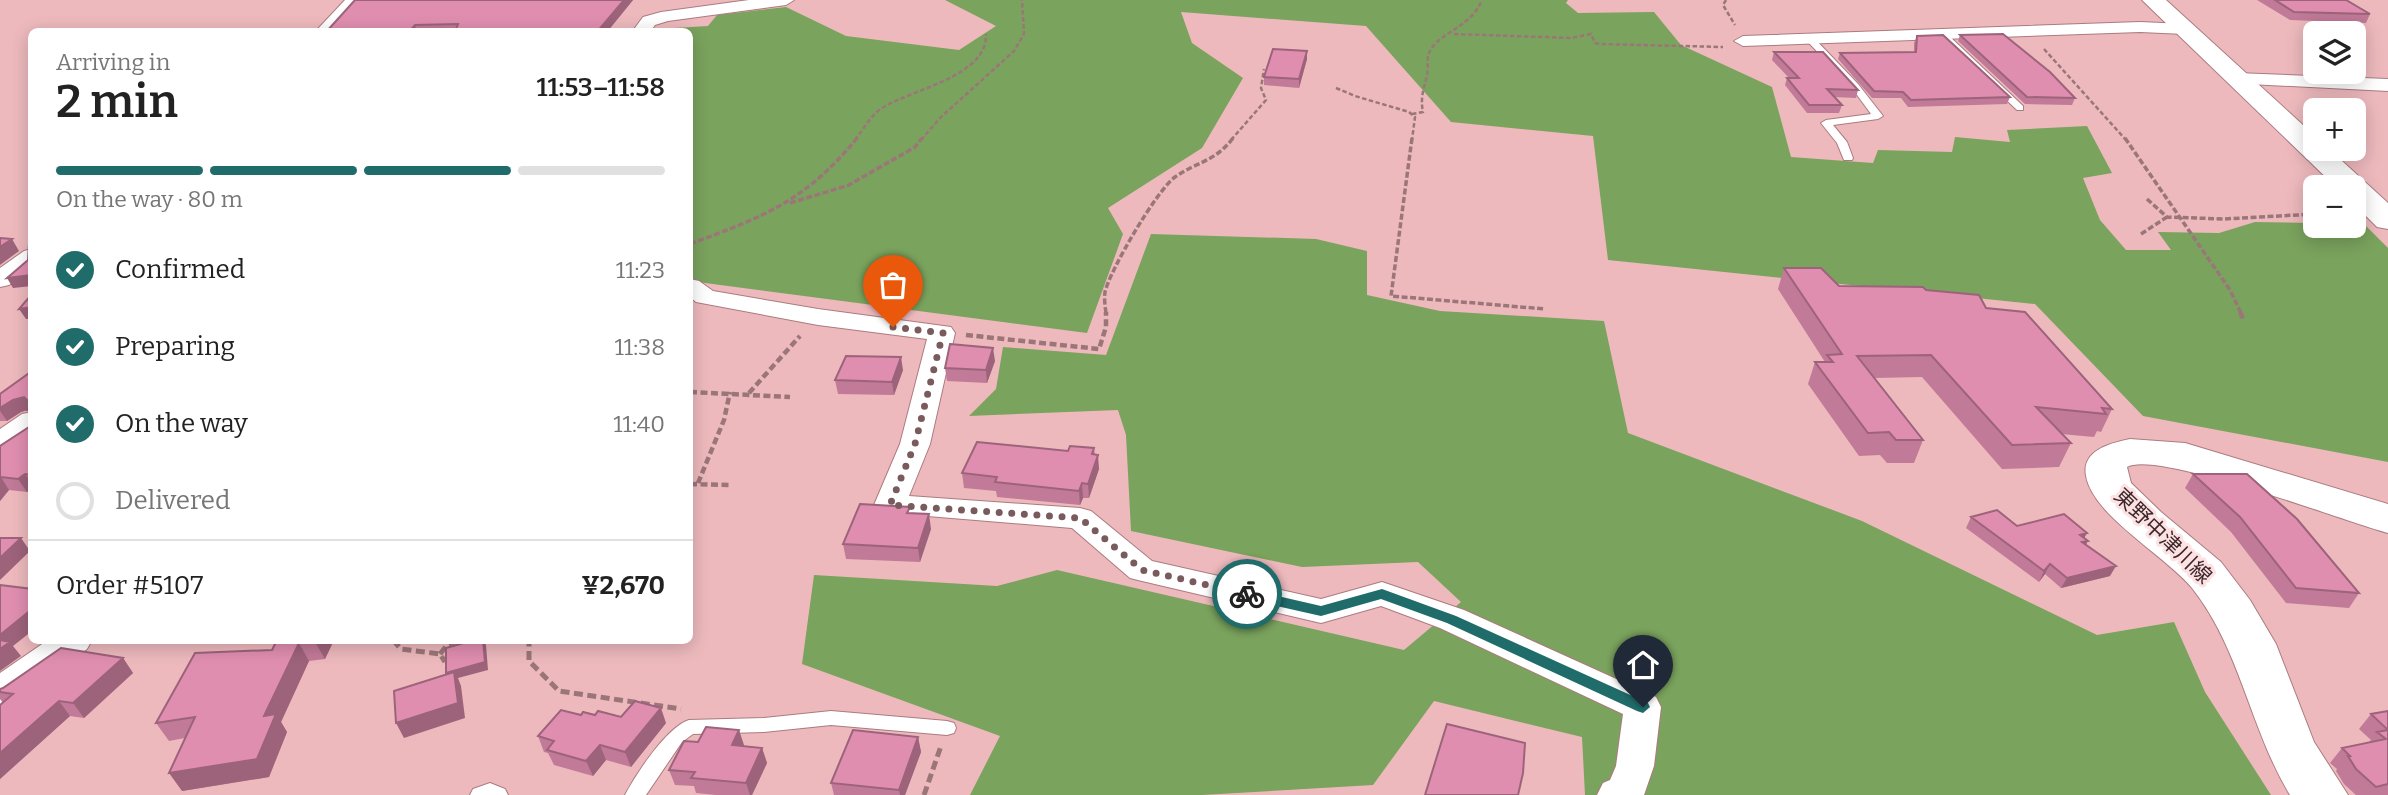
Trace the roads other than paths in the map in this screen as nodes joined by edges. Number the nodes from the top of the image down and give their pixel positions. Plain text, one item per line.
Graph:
1 (355, 0) edge
2 (786, 0) edge
3 (2153, 0) edge
4 (326, 28) edge
5 (643, 28) edge
6 (2185, 29) junction
7 (1944, 36) junction
8 (1810, 39) junction
9 (1744, 41) road end
10 (2236, 79) junction
11 (2388, 85) edge
12 (2020, 108) dead end
13 (1848, 158) dead end
14 (2339, 175) edge
15 (2366, 200) edge
16 (2388, 220) edge
17 (28, 259) edge
18 (0, 280) edge
19 (693, 288) edge
20 (28, 423) edge
21 (0, 443) edge
22 (2388, 519) edge
23 (69, 644) edge
24 (0, 691) edge
25 (947, 728) road end
26 (480, 795) edge
27 (498, 795) edge
28 (635, 795) edge
29 (1617, 795) edge
30 (2320, 795) edge

1 - 4 street
2 - 5 street
3 - 6 main road
6 - 7 street
6 - 10 main road
7 - 8 street
7 - 12 lane
8 - 9 street
8 - 13 lane
10 - 11 street
10 - 14 main road
15 - 16 main road
17 - 18 street
19 - 29 street
20 - 21 street
22 - 30 main road, 東野中津川線
23 - 24 street
25 - 28 lane
26 - 27 lane

